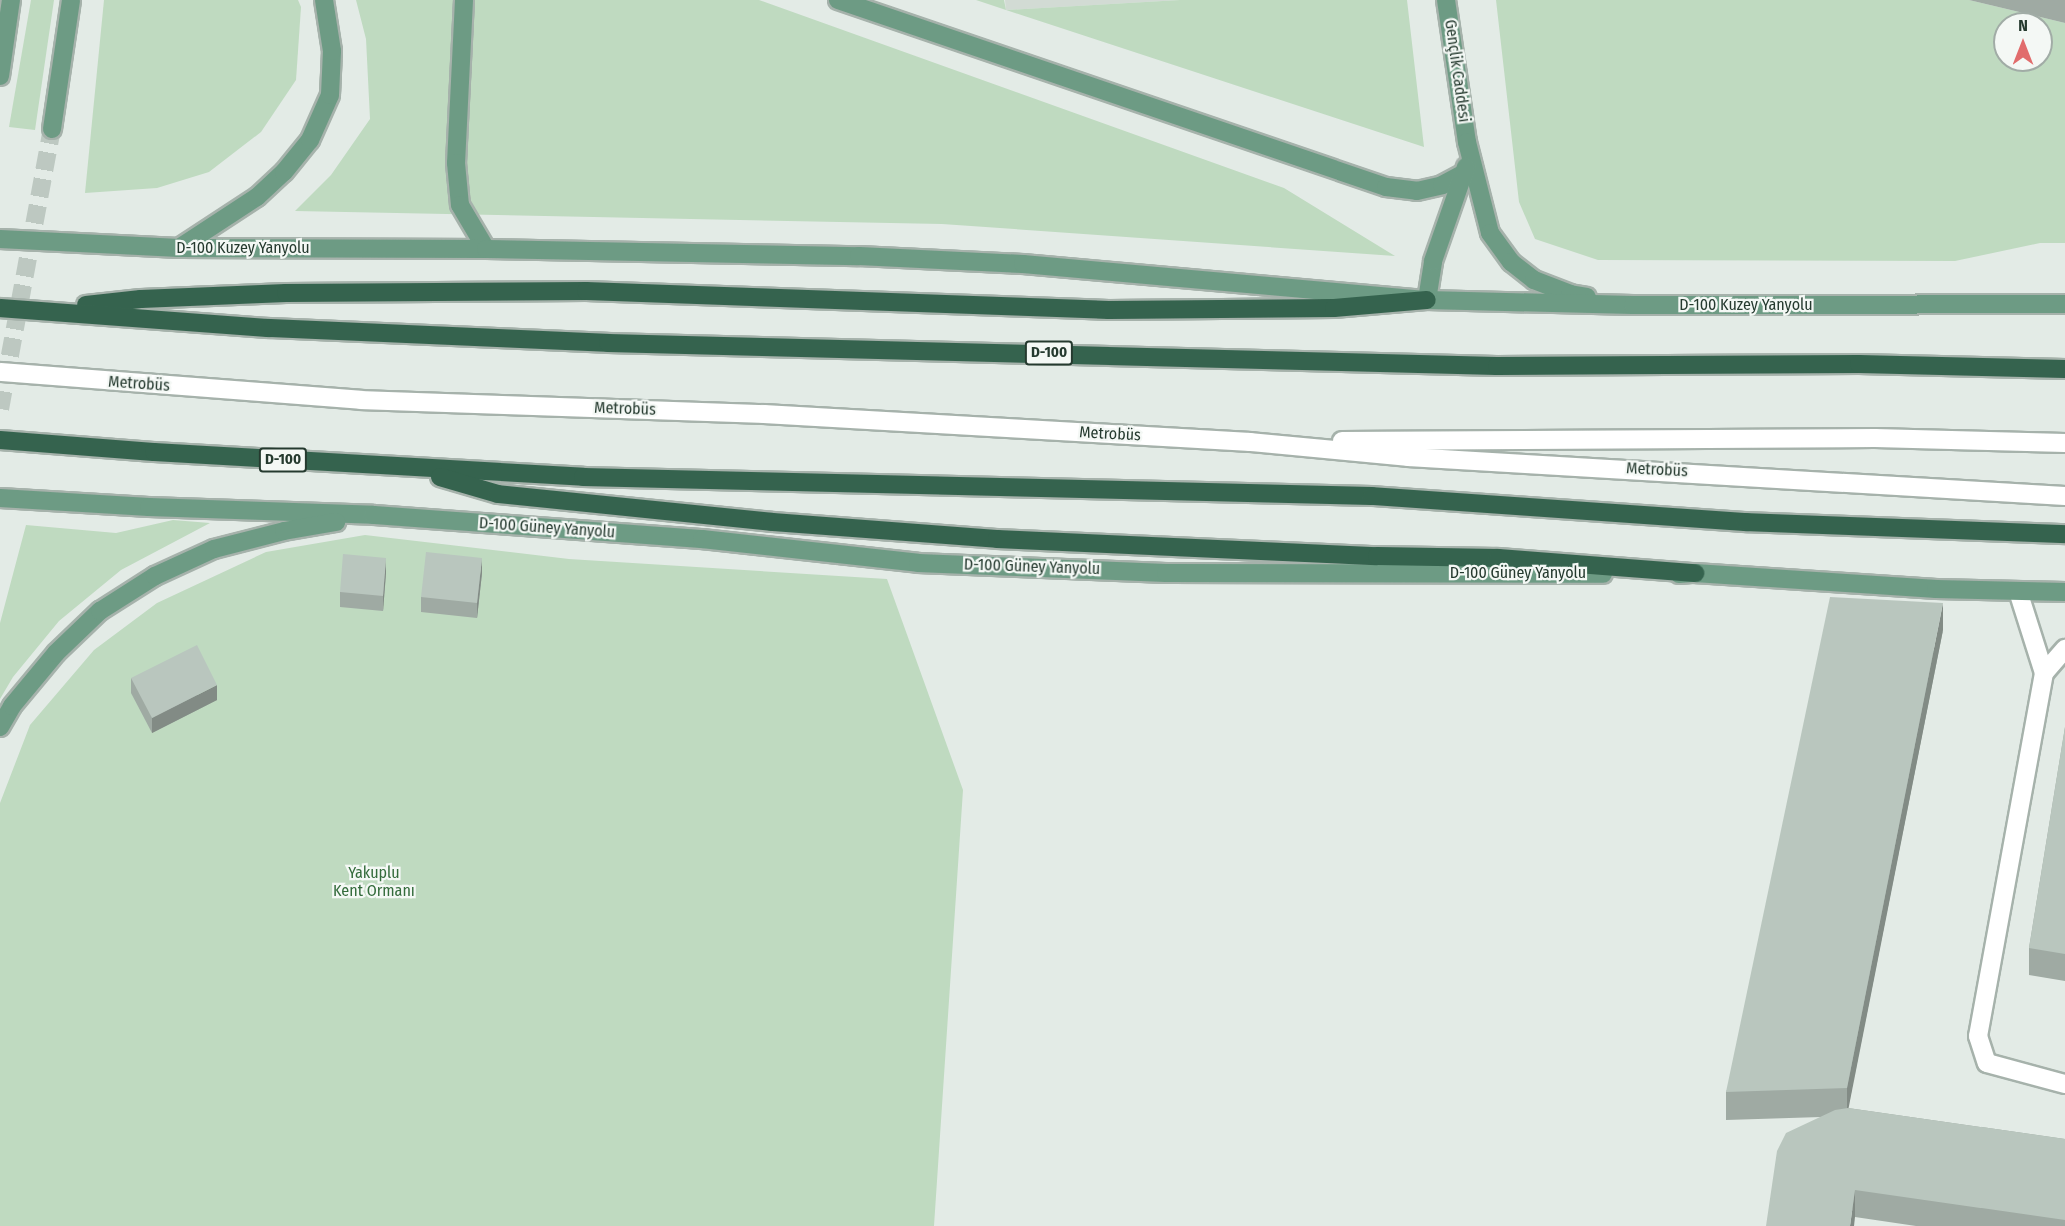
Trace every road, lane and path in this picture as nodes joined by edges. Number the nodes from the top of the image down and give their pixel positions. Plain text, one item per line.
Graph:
1 (11, 0) edge
2 (70, 0) edge
3 (324, 0) edge
4 (464, 0) edge
5 (838, 0) edge
6 (1446, 0) edge
7 (0, 76) edge
8 (52, 129) tunnel mouth
9 (1467, 142) junction
10 (1465, 173) junction
11 (0, 239) edge
12 (179, 248) junction
13 (486, 249) junction
14 (1427, 300) junction
15 (2065, 304) edge
16 (1633, 305) junction
17 (0, 308) edge
18 (34, 310) junction
19 (2065, 369) edge
20 (0, 372) edge
21 (0, 440) edge
22 (1250, 442) junction
23 (2065, 442) edge
24 (413, 468) junction
25 (2065, 496) edge
26 (0, 498) edge
27 (373, 515) junction
28 (2065, 534) edge
29 (1695, 573) junction
30 (2018, 591) junction
31 (2065, 592) edge
32 (2065, 649) edge
33 (2044, 673) junction
34 (2065, 675) edge
35 (0, 727) edge
36 (2065, 1084) edge

1 - 7 main road
2 - 8 main road
3 - 12 main road
4 - 13 main road
5 - 10 main road
6 - 9 main road, Gençlik Caddesi
9 - 10 main road
9 - 16 main road
10 - 14 main road
11 - 12 main road, D-100 Kuzey Yanyolu
12 - 13 main road, D-100 Kuzey Yanyolu
13 - 14 main road, D-100 Kuzey Yanyolu
14 - 16 main road, D-100 Kuzey Yanyolu
14 - 18 highway
15 - 16 main road, D-100 Kuzey Yanyolu
17 - 18 highway, D-100
18 - 19 highway, D-100
20 - 22 lane, Metrobüs
21 - 24 highway, D-100
22 - 23 lane, Metrobüs
22 - 25 lane, Metrobüs
24 - 28 highway, D-100
24 - 29 highway
26 - 27 main road, D-100 Güney Yanyolu
27 - 29 main road, D-100 Güney Yanyolu
27 - 35 main road
29 - 30 main road, D-100 Güney Yanyolu
30 - 31 main road, D-100 Güney Yanyolu
30 - 33 lane
32 - 33 lane
33 - 34 lane
33 - 36 lane

